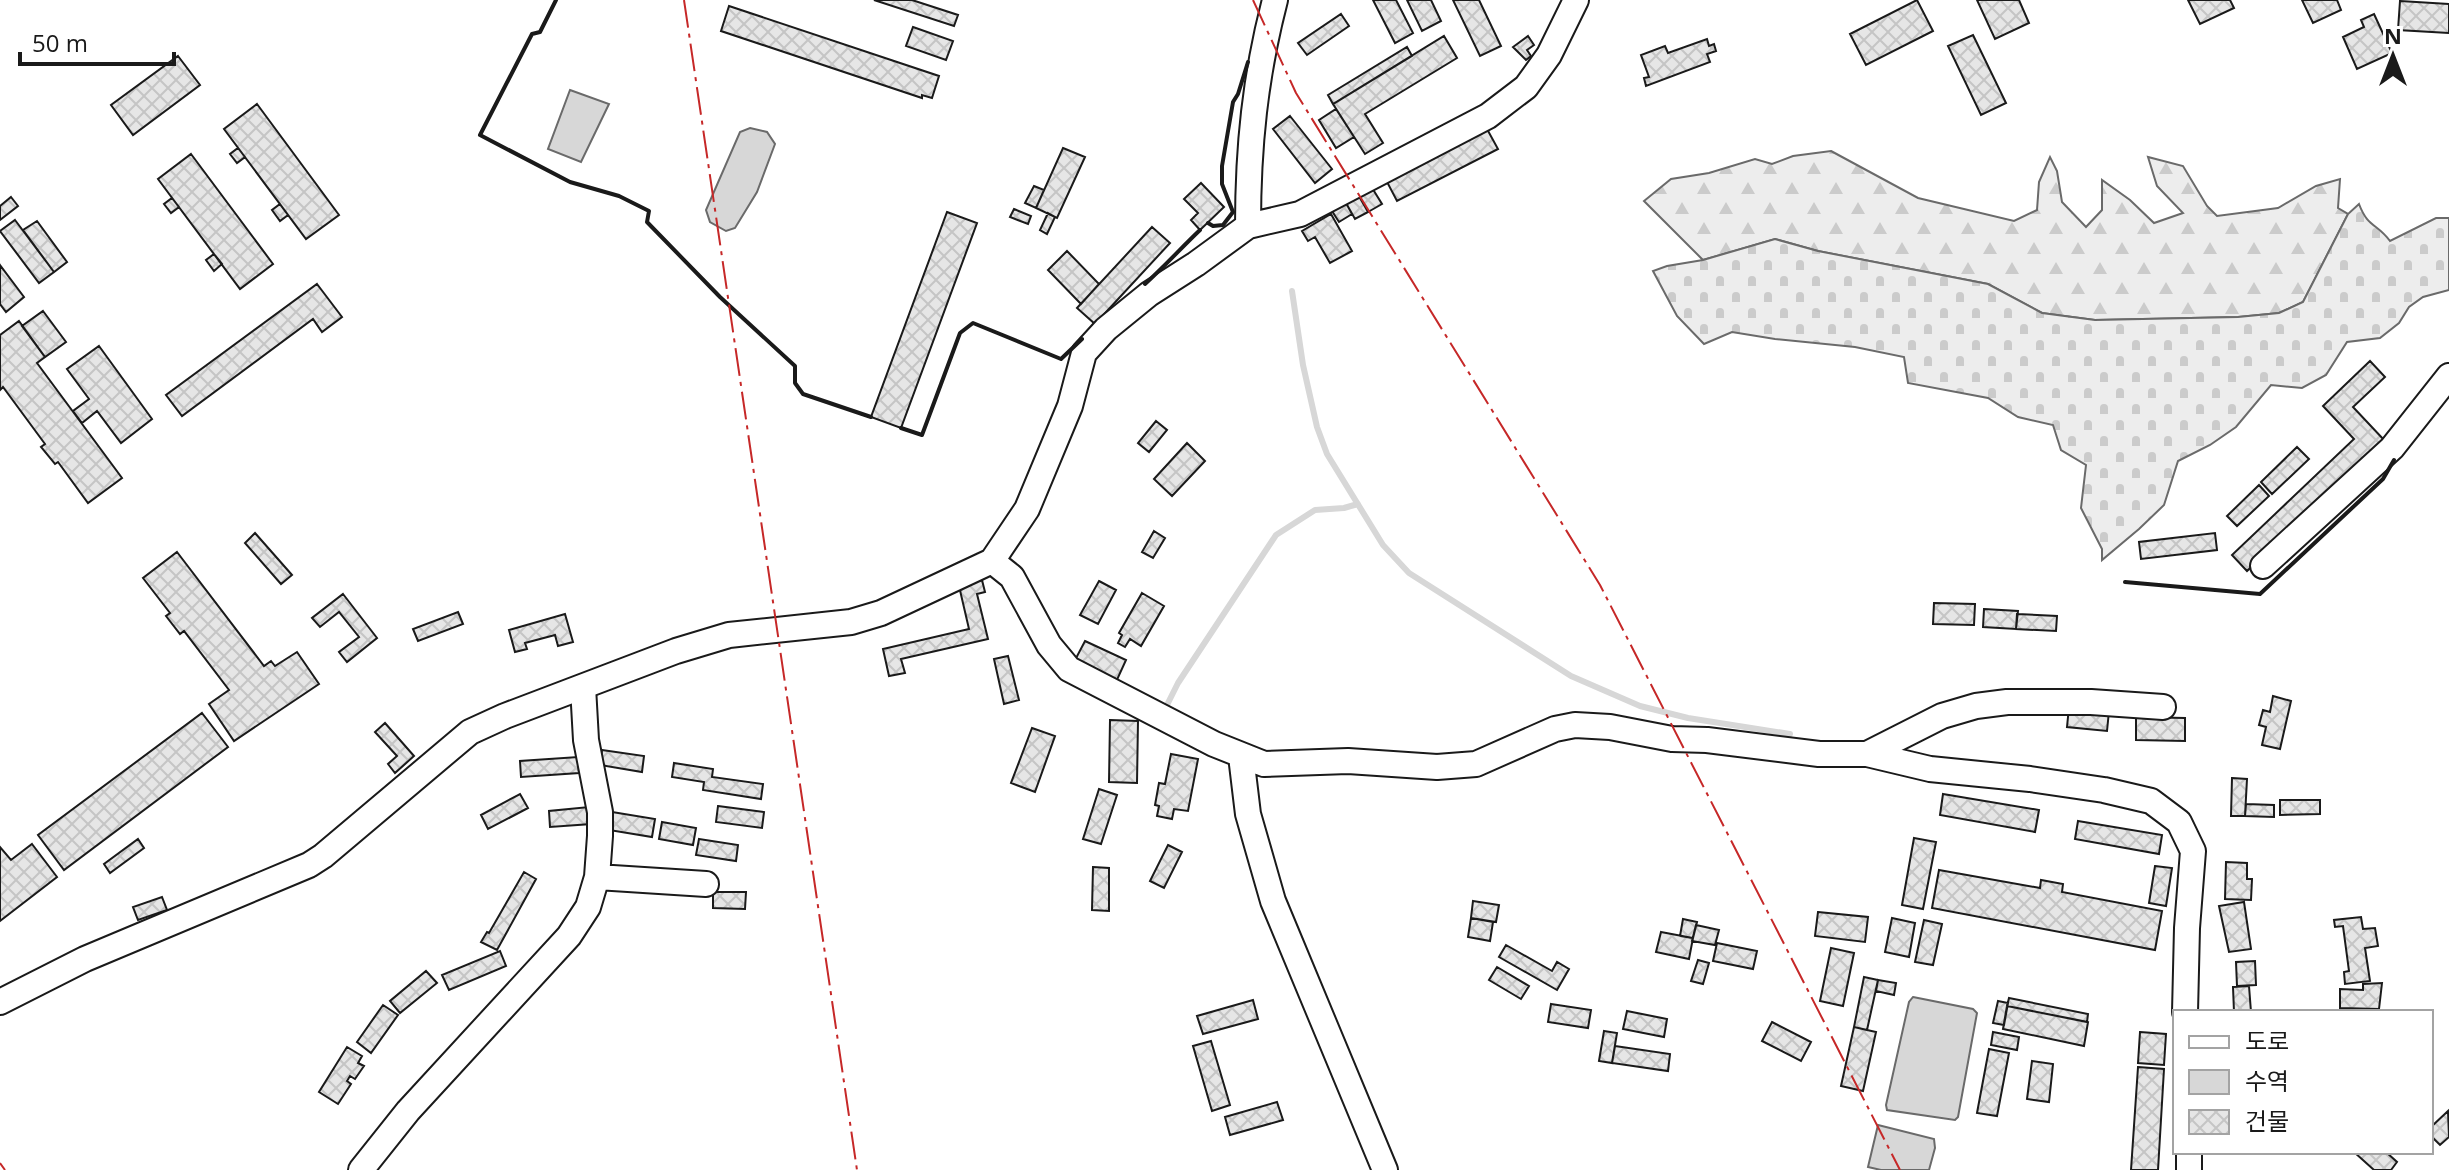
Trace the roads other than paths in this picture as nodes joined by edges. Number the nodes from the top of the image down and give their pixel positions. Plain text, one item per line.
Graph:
1 (1275, 0) edge
2 (1576, 0) edge
3 (1248, 226) junction
4 (2449, 376) edge
5 (992, 561) junction
6 (2263, 566) dead end
7 (583, 687) junction
8 (2163, 707) dead end
9 (1867, 754) junction
10 (1241, 756) junction
11 (597, 877) junction
12 (706, 884) dead end
13 (0, 1002) edge
14 (2185, 1010) edge
15 (361, 1170) edge
16 (1385, 1170) edge

1 - 3 street
2 - 3 street
3 - 5 street
4 - 6 street
5 - 7 street
5 - 10 street
7 - 11 street
7 - 13 street
8 - 9 street
9 - 10 street
9 - 14 street
10 - 16 street
11 - 12 street
11 - 15 street

